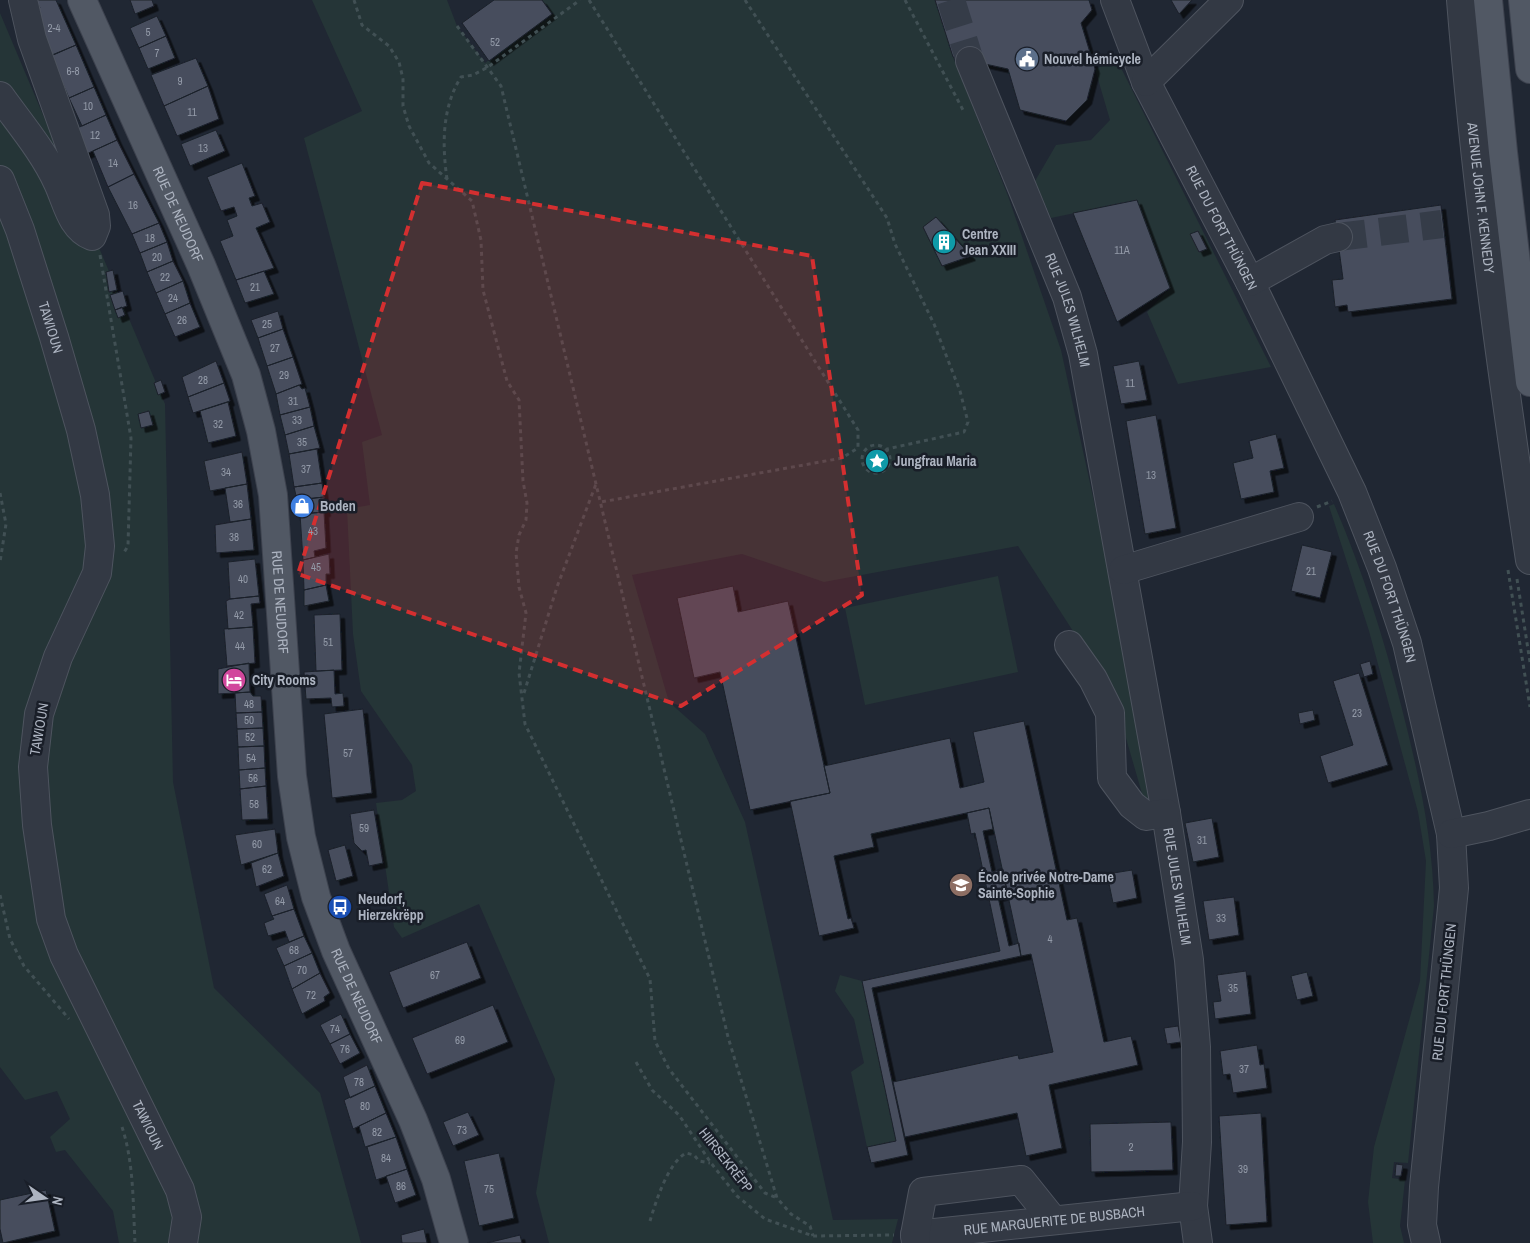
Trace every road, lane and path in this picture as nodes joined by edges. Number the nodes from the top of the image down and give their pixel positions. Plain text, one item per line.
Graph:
1 (22, 0) edge
2 (82, 0) edge
3 (354, 0) edge
4 (580, 0) edge
5 (589, 0) edge
6 (746, 0) edge
7 (905, 0) edge
8 (1115, 0) edge
9 (1229, 0) edge
10 (1461, 0) edge
11 (1488, 0) edge
12 (1523, 0) edge
13 (457, 26) dead end
14 (970, 61) tunnel mouth
15 (488, 67) junction
16 (1530, 69) edge
17 (1146, 82) junction
18 (0, 96) edge
19 (967, 116) dead end
20 (447, 179) junction
21 (0, 180) edge
22 (92, 236) junction
23 (1338, 238) tunnel mouth
24 (1250, 282) junction
25 (1530, 382) edge
26 (1517, 394) edge
27 (858, 448) junction
28 (887, 449) junction
29 (863, 451) junction
30 (596, 482) junction
31 (0, 493) edge
32 (601, 502) junction
33 (1328, 502) dead end
34 (1307, 513) joint
35 (1530, 560) edge
36 (118, 561) dead end
37 (0, 562) edge
38 (1122, 570) junction
39 (1068, 646) dead end
40 (523, 696) junction
41 (1166, 813) junction
42 (1530, 814) edge
43 (1452, 834) junction
44 (0, 895) edge
45 (71, 1022) dead end
46 (636, 1062) dead end
47 (120, 1122) dead end
48 (711, 1164) junction
49 (777, 1198) junction
50 (1194, 1206) junction
51 (1053, 1220) junction
52 (650, 1221) dead end
53 (813, 1236) junction
54 (916, 1239) edge
55 (135, 1243) edge
56 (183, 1243) edge
57 (454, 1243) edge
58 (1198, 1243) edge
59 (1426, 1243) edge

1 - 22 street
2 - 57 main road, RUE DE NEUDORF
3 - 20 path
4 - 15 path
5 - 27 path
6 - 28 path
7 - 19 path
8 - 17 street, RUE DU FORT THÜNGEN
9 - 17 street
10 - 26 street, AVENUE JOHN F. KENNEDY
11 - 25 main road, AVENUE JOHN F. KENNEDY
12 - 16 main road
13 - 15 path
14 - 38 street, RUE JULES WILHELM
15 - 20 path
15 - 30 path
17 - 24 street, RUE DU FORT THÜNGEN
18 - 22 street
20 - 40 path
21 - 56 street, TAWIOUN
22 - 36 path
23 - 24 street
24 - 43 street, RUE DU FORT THÜNGEN
26 - 35 street, AVENUE JOHN F. KENNEDY
27 - 29 path
27 - 32 path
28 - 29 path
28 - 29 path
30 - 32 path
30 - 40 path
31 - 37 path
32 - 49 path
33 - 34 path
34 - 38 street
38 - 41 street, RUE JULES WILHELM
39 - 41 street
40 - 49 path
41 - 50 street, RUE JULES WILHELM
42 - 43 street
43 - 59 street, RUE DU FORT THÜNGEN
44 - 45 path
46 - 48 path, HIIRSEKRËPP
47 - 55 path
48 - 52 path
48 - 53 path, HIIRSEKRËPP
49 - 53 path
50 - 51 street, RUE MARGUERITE DE BUSBACH
50 - 58 street, RUE JULES WILHELM
51 - 54 street, RUE MARGUERITE DE BUSBACH
51 - 54 street
53 - 54 path, HIIRSEKRËPP

